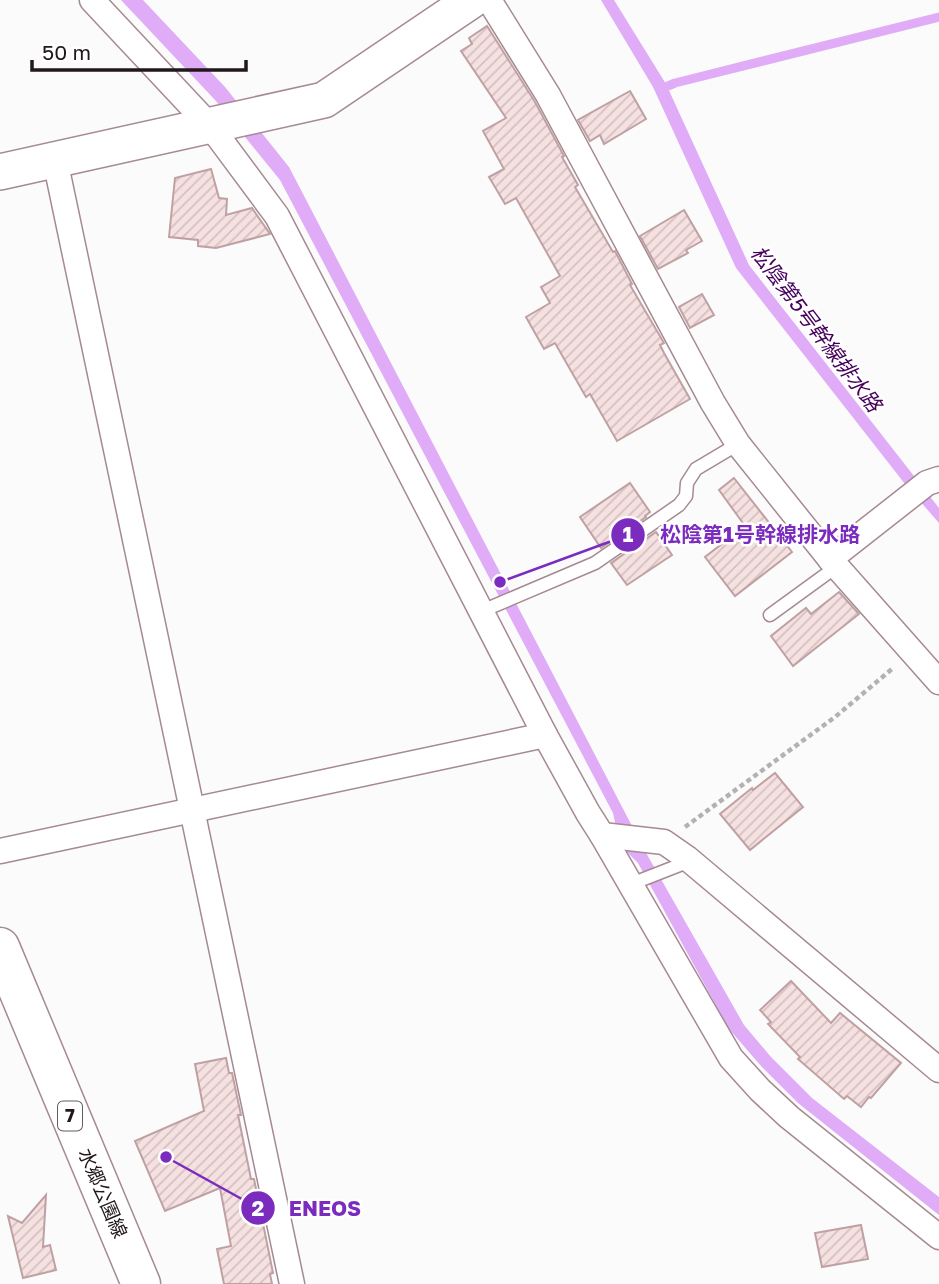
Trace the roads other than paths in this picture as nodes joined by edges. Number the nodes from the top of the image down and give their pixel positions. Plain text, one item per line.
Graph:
1 (92, 0) edge
2 (472, 0) edge
3 (489, 0) edge
4 (217, 125) junction
5 (55, 160) junction
6 (0, 172) edge
7 (738, 444) junction
8 (933, 481) edge
9 (833, 563) junction
10 (487, 609) junction
11 (770, 615) dead end
12 (939, 682) edge
13 (545, 735) junction
14 (192, 811) junction
15 (606, 835) junction
16 (0, 851) edge
17 (691, 861) junction
18 (634, 883) junction
19 (0, 947) edge
20 (939, 1070) edge
21 (939, 1237) edge
22 (141, 1284) edge
23 (292, 1284) edge

1 - 4 street
2 - 4 street
3 - 7 street
4 - 5 street
4 - 10 street
5 - 6 street
5 - 14 street
7 - 9 street
7 - 10 lane
8 - 9 street
9 - 11 lane
9 - 12 street
10 - 13 street
13 - 14 street
13 - 15 street
14 - 16 street
14 - 23 street
15 - 17 street
15 - 18 street
17 - 18 lane
17 - 20 street
18 - 21 street
19 - 22 main road, 水郷公園線 / 7

